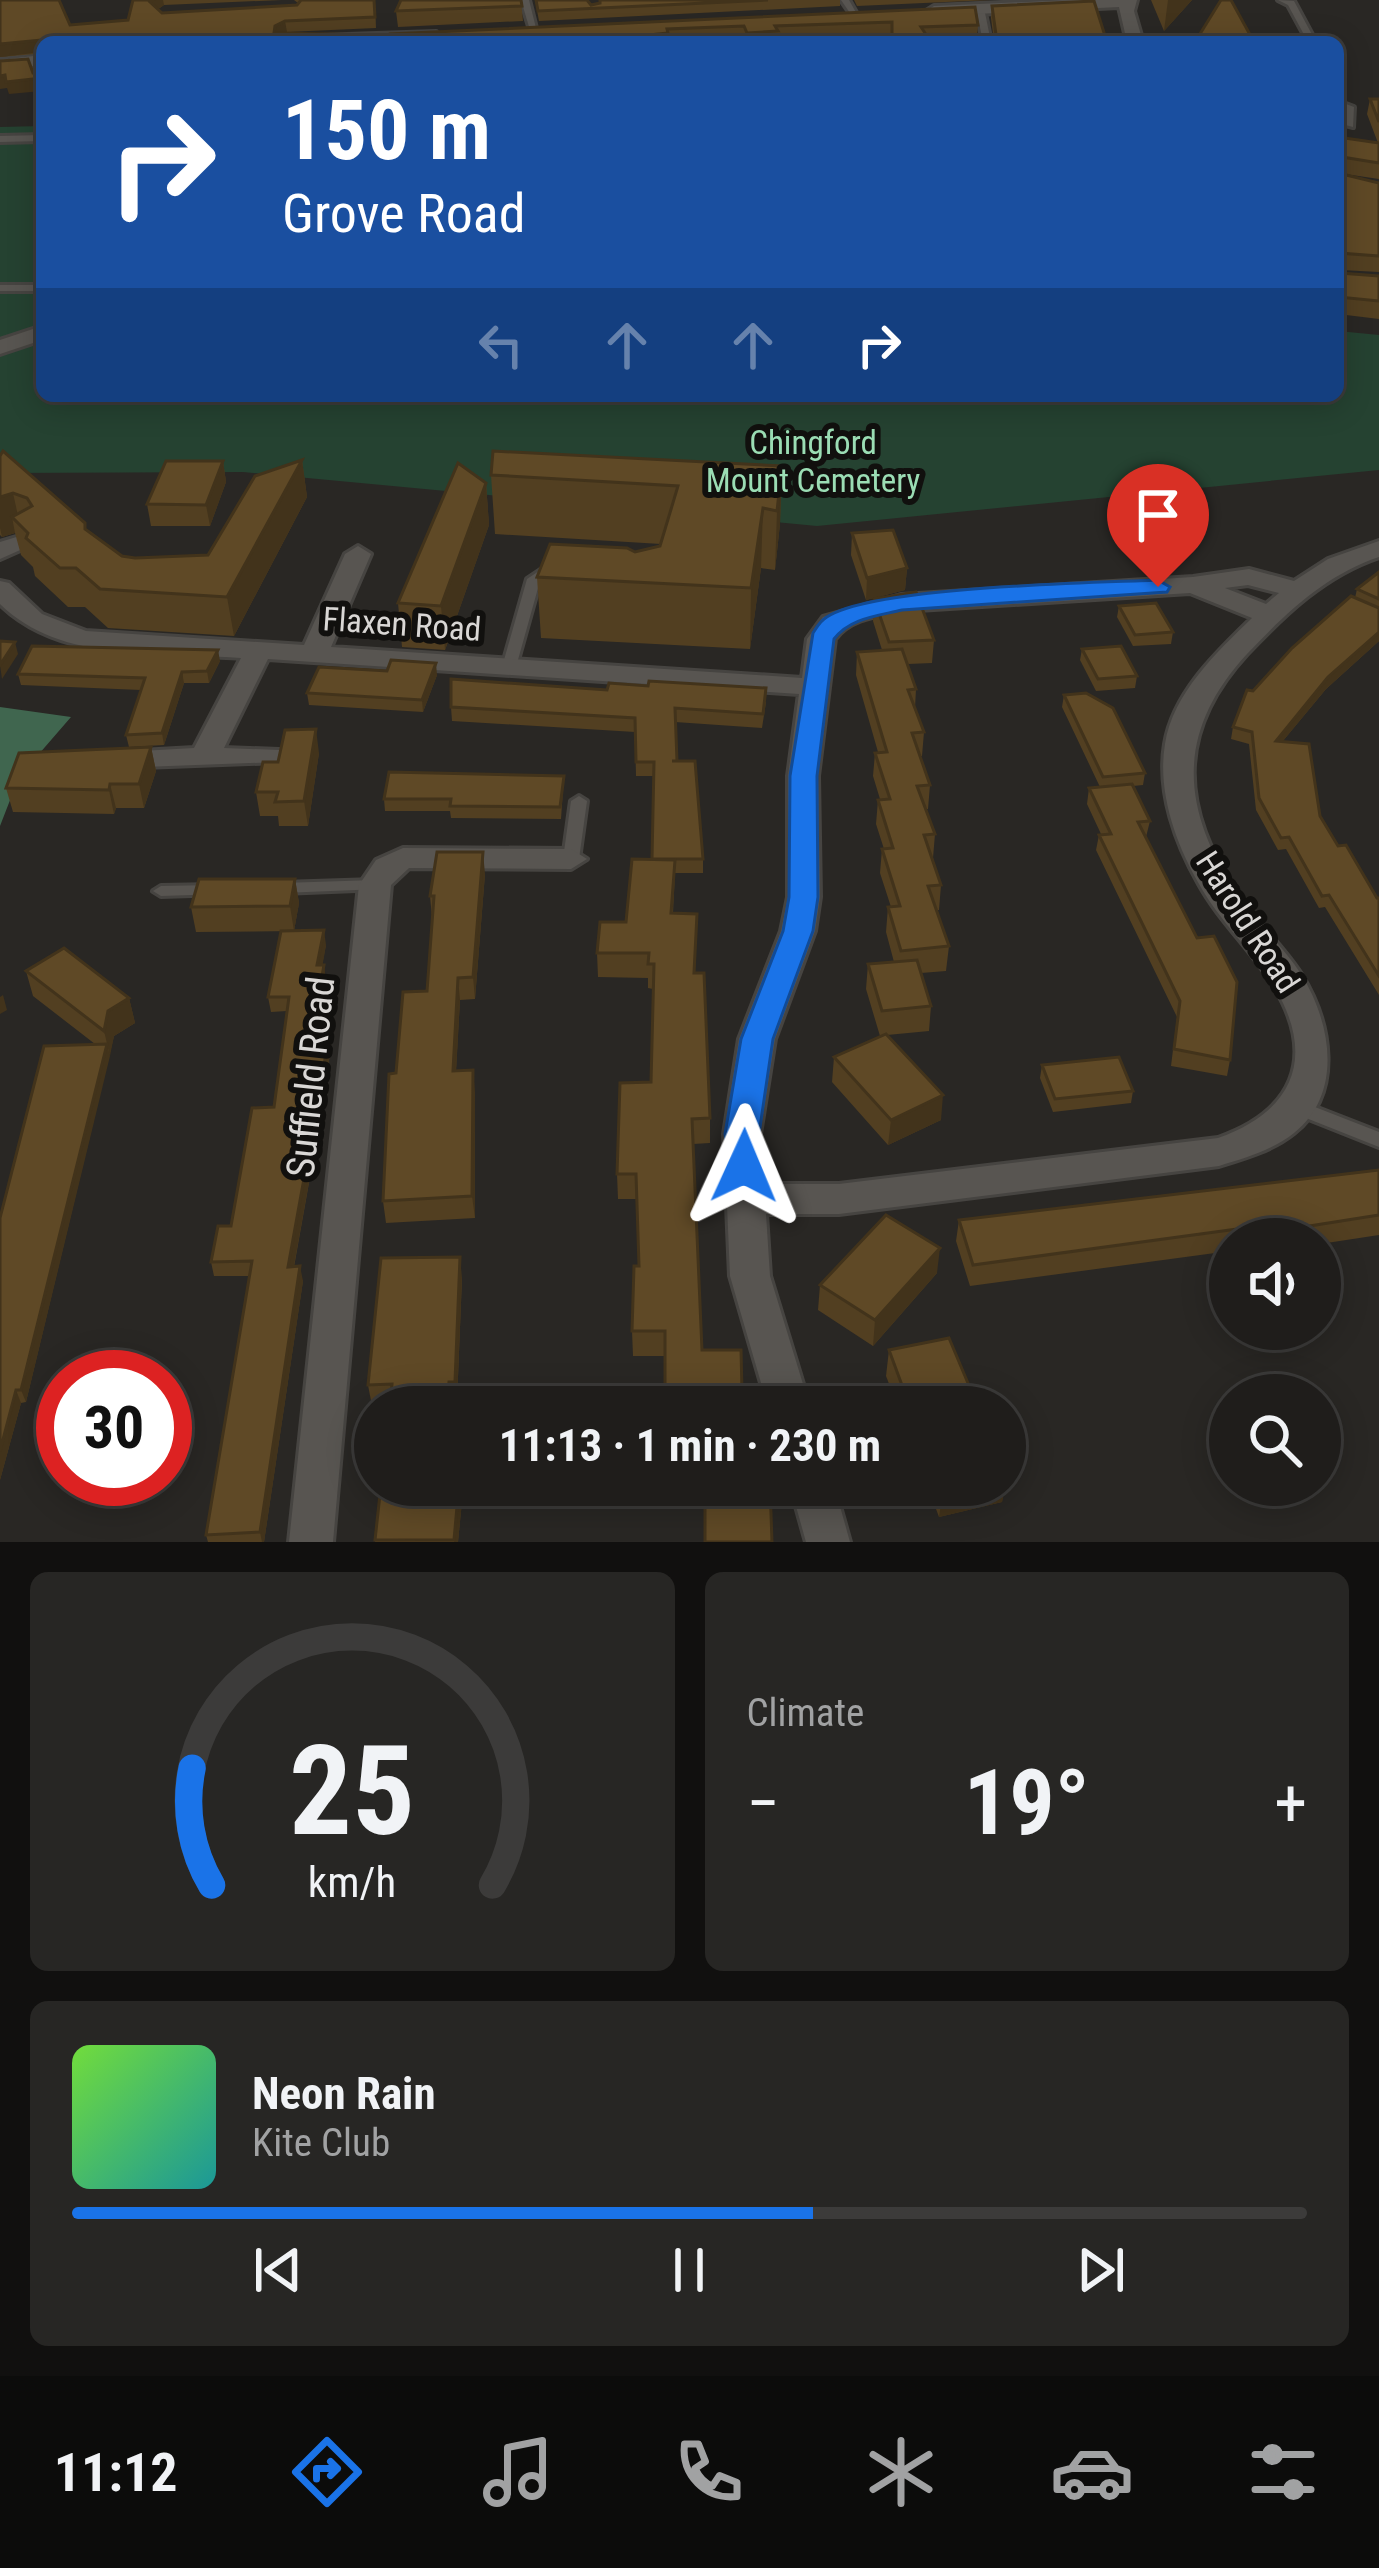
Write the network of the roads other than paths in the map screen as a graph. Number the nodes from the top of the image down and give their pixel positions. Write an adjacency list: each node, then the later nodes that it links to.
1 (525, 0): 11 (lane)
2 (1282, 0): 17 (lane)
3 (1128, 1): 4 (street); 16 (street)
4 (1040, 3): 6 (street)
5 (850, 7): 8 (street); 9 (street)
6 (980, 8): 7 (street); 15 (lane)
7 (918, 11)
8 (876, 14)
9 (832, 16)
10 (556, 29): 11 (street)
11 (534, 30): 12 (street)
12 (511, 31)
13 (441, 34): 14 (street)
14 (410, 36)
15 (986, 36)
16 (1133, 36)
17 (1309, 36)
18 (36, 60): 19 (street)
19 (0, 65)
20 (36, 138): 21 (lane)
21 (0, 139)
22 (0, 288): 23 (lane)
23 (36, 288)
24 (36, 335): 25 (street)
25 (0, 347)
26 (1379, 549): 31 (street, Harold Road)
27 (358, 554): 34 (street)
28 (568, 560): 35 (lane)
29 (1193, 585): 31 (street); 32 (street); 36 (street)
30 (0, 589): 33 (street, Flaxen Road)
31 (1296, 590): 32 (street, Harold Road)
32 (1269, 616): 46 (street, Harold Road)
33 (258, 651): 34 (street, Flaxen Road); 37 (street)
34 (314, 654): 35 (street, Flaxen Road)
35 (509, 667): 36 (street, Flaxen Road)
36 (815, 687): 48 (street)
37 (205, 756): 38 (street); 39 (street)
38 (268, 756)
39 (104, 759)
40 (579, 801): 41 (lane)
41 (571, 859): 42 (street)
42 (375, 885): 44 (lane); 51 (street, Suffield Road)
43 (245, 889): 45 (lane)
44 (266, 889)
45 (161, 891)
46 (1298, 1107): 47 (lane); 48 (street)
47 (1379, 1140)
48 (746, 1198): 49 (street)
49 (783, 1386)
50 (818, 1506): 52 (street)
51 (310, 1542)
52 (827, 1542)

